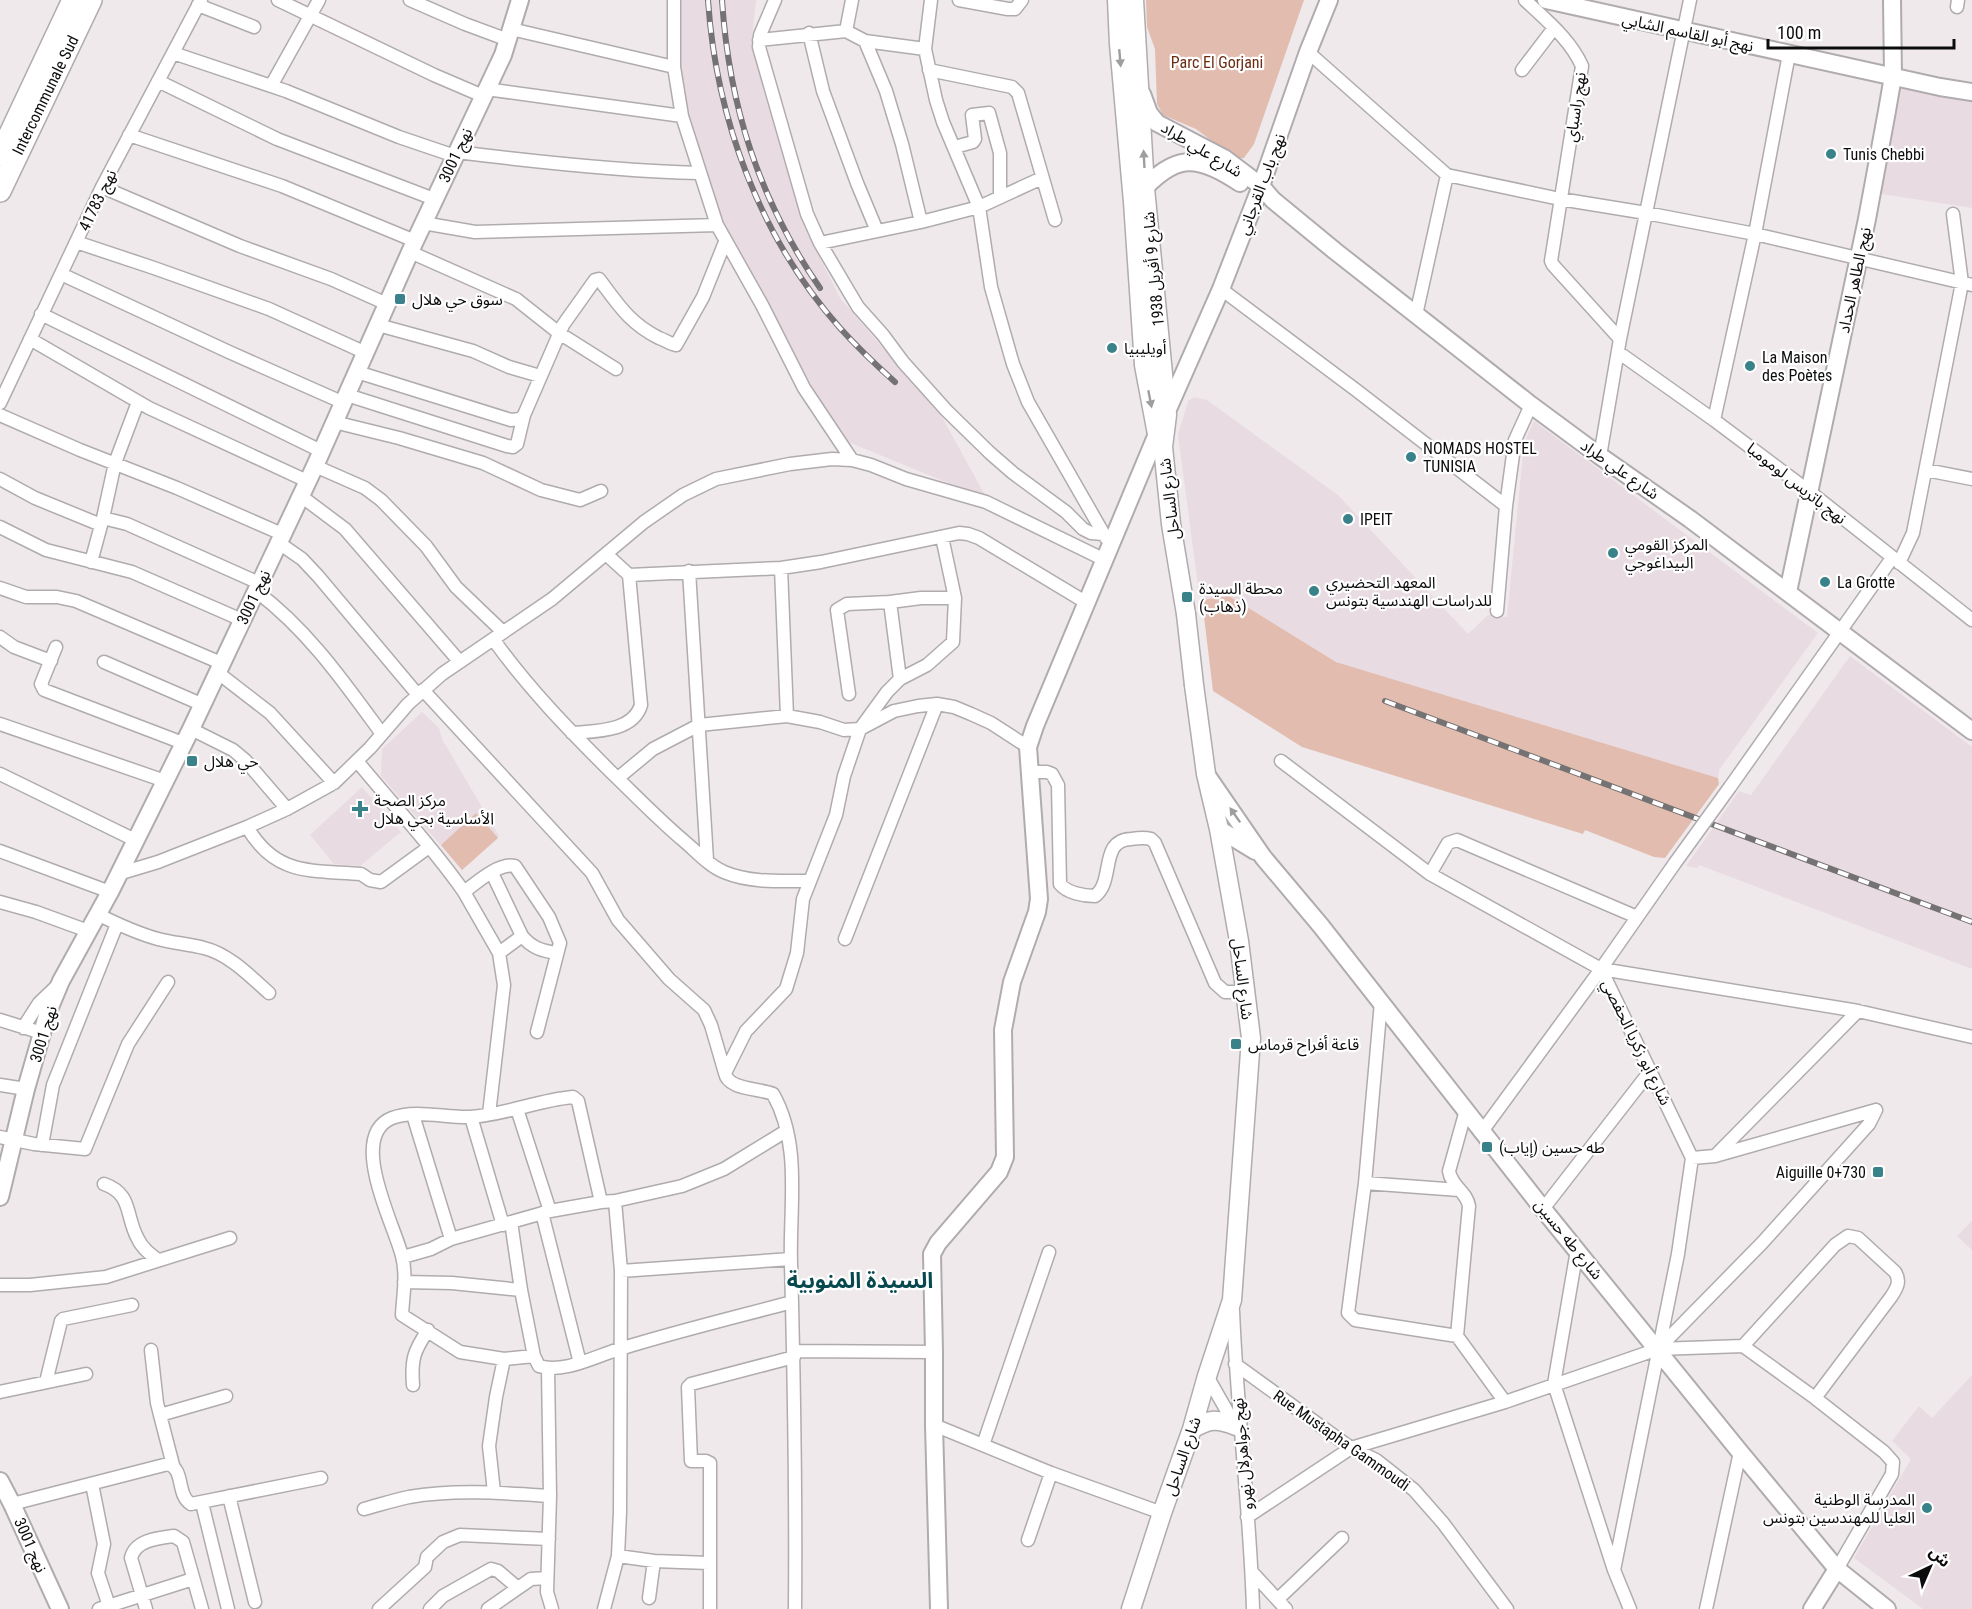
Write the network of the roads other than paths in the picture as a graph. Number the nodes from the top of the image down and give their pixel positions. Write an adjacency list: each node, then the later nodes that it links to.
1 (73, 0): 47 (highway, Intercommunale Sud)
2 (91, 0): 53 (highway, Intercommunale Sud)
3 (278, 0): 21 (street)
4 (319, 0): 21 (street)
5 (410, 0): 27 (street)
6 (520, 0): 27 (street, نهج 3001)
7 (674, 0): 34 (street)
8 (775, 0): 28 (street)
9 (852, 0): 24 (street)
10 (931, 0): 30 (street)
11 (959, 0): 12 (street)
12 (1022, 0)
13 (1117, 0): 58 (main road, شارع 9 أفريل 1938, one-way to 58)
14 (1134, 0): 40 (main road, شارع 9 أفريل 1938)
15 (1329, 0): 31 (street, نهج باب القرجاني)
16 (1525, 0): 23 (street, نهج راسباي)
17 (1546, 0): 25 (street, نهج أبو القاسم الشابي)
18 (1690, 0): 25 (street)
19 (1892, 0): 37 (street, نهج الطاهر الحداد)
20 (200, 2): 22 (street); 32 (street, نهج 41783)
21 (309, 15): 39 (street); 42 (street)
22 (254, 27)
23 (1554, 28): 36 (street); 57 (street, نهج راسباي)
24 (846, 32): 26 (street); 29 (street)
25 (1684, 32): 33 (street, نهج أبو القاسم الشابي); 60 (street)
26 (809, 33): 28 (street); 66 (street)
27 (510, 35): 34 (street); 42 (street, نهج 3001)
28 (759, 40): 70 (street)
29 (865, 41): 30 (street); 63 (street)
30 (925, 49): 35 (street)
31 (1308, 52): 49 (street); 54 (street, نهج باب القرجاني)
32 (173, 53): 38 (street, نهج 41783); 39 (street)
33 (1789, 54): 37 (street, نهج أبو القاسم الشابي); 67 (street)
34 (675, 67): 43 (street)
35 (929, 70): 45 (street); 50 (street)
36 (1522, 70)
37 (1893, 76): 41 (street, نهج أبو القاسم الشابي); 72 (street, نهج الطاهر الحداد)
38 (158, 81): 44 (street, نهج 41783); 56 (street)
39 (271, 86): 46 (street)
40 (1141, 91): 52 (main road, شارع 9 أفريل 1938, one-way to 40); 54 (street, شارع علي طراد)
41 (1972, 92)
42 (484, 93): 43 (street); 46 (street, نهج 3001)
43 (682, 116): 48 (street)
44 (129, 135): 51 (street, نهج 41783); 71 (street)
45 (955, 147): 55 (street); 59 (street)
46 (456, 154): 48 (street); 56 (street, نهج 3001)
47 (0, 155)
48 (699, 173): 65 (street)
49 (1447, 175): 57 (street); 78 (street)
50 (1042, 178): 55 (street); 62 (street)
51 (102, 187): 68 (street, نهج 41783); 76 (street)
52 (1145, 188): 54 (street, شارع علي طراد); 58 (street, شارع علي طراد); 85 (main road, شارع 9 أفريل 1938)
53 (0, 191)
54 (1264, 193): 75 (street, نهج باب القرجاني); 78 (street, شارع علي طراد)
55 (1000, 197): 59 (street)
56 (434, 199): 64 (street, نهج 3001)
57 (1560, 199): 60 (street); 82 (street)
58 (1133, 202): 85 (main road, شارع 9 أفريل 1938)
59 (979, 207): 63 (street); 114 (street)
60 (1646, 213): 67 (street); 82 (street)
61 (1953, 214): 74 (street, شارع أبو زكريا الحفصي)
62 (1055, 220)
63 (921, 222): 66 (street)
64 (423, 223): 65 (street); 71 (street, نهج 3001)
65 (717, 225): 69 (street)
66 (877, 231): 70 (street)
67 (1755, 234): 72 (street); 97 (street)
68 (76, 242): 73 (street, نهج 41783); 84 (street)
69 (725, 242): 80 (street); 101 (street)
70 (820, 243): 114 (street)
71 (412, 246): 76 (street, نهج 3001); 80 (street)
72 (1858, 259): 74 (street); 108 (street, نهج الطاهر الحداد)
73 (61, 274): 77 (street, نهج 41783); 90 (street)
74 (1967, 284): 103 (street, شارع أبو زكريا الحفصي)
75 (1221, 289): 86 (street, نهج باب القرجاني); 109 (street)
76 (387, 304): 79 (street, نهج 3001)
77 (41, 314): 81 (street, نهج 41783); 104 (street)
78 (1416, 315): 93 (street, شارع علي طراد)
79 (378, 325): 84 (street, نهج 3001); 89 (street)
80 (560, 333): 87 (street); 89 (street)
81 (30, 339): 91 (street); 92 (street, نهج 41783)
82 (1620, 339): 83 (street)
83 (1618, 352): 97 (street, نهج باتريس لومومبا); 100 (street)
84 (366, 353): 88 (street, نهج 3001)
85 (1153, 364): 86 (street); 96 (main road, شارع 9 أفريل 1938); 99 (main road, شارع 9 أفريل 1938, one-way to 99)
86 (1186, 366): 96 (street, نهج باب القرجاني)
87 (616, 369)
88 (357, 372): 90 (street, نهج 3001); 95 (street)
89 (540, 376): 95 (street)
90 (345, 399): 95 (street); 98 (street, نهج 3001)
91 (138, 402): 102 (street); 104 (street)
92 (0, 403)
93 (1531, 405): 100 (street, شارع علي طراد); 109 (street)
94 (0, 415): 102 (street)
95 (524, 415)
96 (1167, 415): 99 (main road, شارع 9 أفريل 1938)
97 (1714, 420): 108 (street, نهج باتريس لومومبا)
98 (334, 422): 104 (street, نهج 3001); 107 (street)
99 (1160, 440): 114 (street); 156 (main road, شارع الساحل, bridge)
100 (1600, 456): 123 (street, شارع علي طراد)
101 (852, 460): 114 (street); 115 (street)
102 (115, 463): 110 (street); 113 (street)
103 (1926, 470): 106 (street); 116 (street, شارع أبو زكريا الحفصي)
104 (311, 473): 113 (street, نهج 3001); 131 (street); 136 (street)
105 (0, 479): 110 (street)
106 (1972, 479)
107 (601, 491)
108 (1810, 492): 116 (street, نهج باتريس لومومبا); 123 (street, نهج الطاهر الحداد)
109 (1506, 506): 127 (street)
110 (102, 521): 117 (street); 121 (street)
111 (0, 527): 117 (street)
112 (942, 537): 118 (street); 124 (street); 126 (street)
113 (280, 538): 121 (street, نهج 3001); 139 (street)
114 (1106, 547): 126 (street)
115 (606, 554): 120 (street); 131 (street)
116 (1895, 561): 129 (street, نهج باتريس لومومبا); 130 (street, شارع أبو زكريا الحفصي)
117 (91, 562): 128 (street)
118 (781, 568): 119 (street); 143 (street)
119 (689, 571): 120 (street); 145 (street)
120 (629, 575): 148 (street)
121 (257, 587): 128 (street, نهج 3001); 149 (street)
122 (0, 588): 137 (street)
123 (1788, 592): 130 (street, شارع علي طراد)
124 (955, 598): 125 (street); 138 (street)
125 (890, 602): 138 (street); 140 (street)
126 (1087, 603): 151 (street)
127 (1497, 611)
128 (242, 620): 137 (street, نهج 3001)
129 (1972, 620)
130 (1839, 632): 147 (street, شارع علي طراد); 176 (street, شارع أبو زكريا الحفصي, bridge)
131 (498, 636): 136 (street); 148 (street)
132 (0, 637): 134 (street)
133 (56, 646): 134 (street)
134 (51, 661): 150 (street)
135 (104, 662): 141 (street)
136 (459, 662): 139 (street)
137 (219, 668): 141 (street, نهج 3001); 159 (street)
138 (900, 679): 146 (street)
139 (420, 692): 149 (street); 196 (street)
140 (849, 694)
141 (201, 704): 150 (street, نهج 3001)
142 (937, 704): 146 (street); 151 (street); 180 (street)
143 (787, 716): 145 (street); 146 (street)
144 (0, 724): 158 (street)
145 (699, 724): 157 (street); 167 (street)
146 (860, 729): 171 (street)
147 (1972, 731)
148 (572, 732): 157 (street)
149 (382, 734): 152 (street)
150 (187, 736): 158 (street, نهج 3001); 160 (street)
151 (1028, 747): 154 (street)
152 (357, 761): 159 (street); 164 (street)
153 (1281, 761): 170 (street)
154 (1031, 772): 186 (street); 239 (street)
155 (0, 774): 163 (street)
156 (1206, 774): 162 (main road, شارع الساحل); 166 (street, one-way to 156)
157 (618, 778): 167 (street)
158 (165, 781): 163 (street, نهج 3001)
159 (334, 783): 160 (street)
160 (287, 809): 161 (street)
161 (247, 827): 164 (street); 169 (street)
162 (1219, 829): 166 (street); 186 (main road, شارع الساحل)
163 (135, 840): 169 (street, نهج 3001)
164 (429, 847): 173 (street)
165 (0, 851): 172 (street)
166 (1263, 857): 188 (street, شارع طه حسين)
167 (707, 860): 171 (street)
168 (492, 873): 173 (street); 179 (street); 182 (street)
169 (118, 874): 172 (street, نهج 3001)
170 (1430, 874): 176 (street); 183 (street)
171 (809, 881): 196 (street)
172 (110, 892): 175 (street, نهج 3001)
173 (464, 892): 181 (street)
174 (0, 902): 178 (street)
175 (97, 914): 177 (street); 178 (street, نهج 3001)
176 (1637, 917): 183 (street, شارع أبو زكريا الحفصي)
177 (117, 924): 187 (street); 207 (street)
178 (88, 931): 184 (street, نهج 3001)
179 (522, 936): 181 (street); 182 (street)
180 (844, 939)
181 (499, 953): 201 (street)
182 (557, 953): 192 (street)
183 (1601, 969): 189 (street); 195 (street, شارع أبو زكريا الحفصي); 204 (street)
184 (62, 981): 191 (street); 193 (street, نهج 3001)
185 (168, 982): 207 (street)
186 (1246, 992): 230 (main road, شارع الساحل)
187 (269, 993)
188 (1381, 1002): 200 (street, شارع طه حسين); 210 (street)
189 (1858, 1011): 194 (street); 208 (street)
190 (0, 1020): 191 (street)
191 (23, 1028): 193 (street)
192 (537, 1032)
193 (42, 1033): 198 (street, نهج 3001)
194 (1972, 1037)
195 (1651, 1070): 209 (street, شارع أبو زكريا الحفصي); 216 (street)
196 (725, 1073): 205 (street)
197 (0, 1085): 198 (street)
198 (26, 1089): 206 (street, نهج 3001)
199 (517, 1109): 201 (street); 215 (street); 217 (street)
200 (1466, 1110): 204 (street, شارع طه حسين); 212 (street)
201 (489, 1114): 203 (street)
202 (413, 1115): 203 (street); 220 (street); 223 (street)
203 (471, 1117): 218 (street)
204 (1483, 1130): 216 (street, شارع طه حسين)
205 (786, 1131): 214 (street); 224 (street)
206 (7, 1138): 207 (street); 213 (street, نهج 3001)
207 (42, 1144)
208 (1715, 1156): 209 (street); 237 (street)
209 (1692, 1158): 237 (street)
210 (1365, 1183): 212 (street); 234 (street)
211 (104, 1184): 225 (street)
212 (1459, 1190): 234 (street)
213 (0, 1197)
214 (615, 1201): 215 (street); 226 (street)
215 (601, 1202): 217 (street)
216 (1544, 1209): 221 (street, شارع طه حسين)
217 (546, 1212): 218 (street); 243 (street)
218 (507, 1224): 220 (street); 229 (street)
219 (230, 1238): 225 (street)
220 (451, 1239): 223 (street)
221 (1577, 1250): 237 (street, شارع طه حسين); 250 (street)
222 (1049, 1252): 259 (street)
223 (403, 1257): 227 (street)
224 (791, 1259): 226 (street); 231 (street)
225 (158, 1260): 228 (street)
226 (621, 1271): 236 (street)
227 (404, 1282): 229 (street); 233 (street)
228 (0, 1285)
229 (521, 1290): 241 (street)
230 (1232, 1300): 244 (street, نهج جواهرلال نهرو); 247 (main road, شارع الساحل)
231 (792, 1302): 236 (street); 240 (street)
232 (132, 1305): 248 (street)
233 (428, 1330): 242 (street); 249 (street)
234 (1457, 1336): 254 (street)
235 (1743, 1346): 237 (street); 253 (street); 253 (street)
236 (621, 1348): 243 (street); 278 (street)
237 (1658, 1349): 250 (street); 261 (street, شارع طه حسين); 282 (street)
238 (151, 1350): 255 (street)
239 (934, 1352): 240 (street); 256 (street)
240 (795, 1354): 280 (street); 302 (street)
241 (534, 1356): 242 (street); 245 (street)
242 (504, 1359): 267 (street)
243 (580, 1363): 245 (street)
244 (1235, 1364): 258 (street, نهج جواهرلال نهرو); 260 (street, Rue Mustapha Gammoudi)
245 (548, 1369): 269 (street)
246 (86, 1374): 248 (street)
247 (1207, 1376): 257 (main road, شارع الساحل); 258 (street)
248 (46, 1382): 251 (street)
249 (413, 1384)
250 (1554, 1384): 254 (street); 282 (street)
251 (0, 1392)
252 (226, 1396): 255 (street)
253 (1815, 1398): 281 (street)
254 (1505, 1402): 260 (street)
255 (160, 1415): 262 (street)
256 (934, 1425): 259 (street); 303 (street)
257 (1192, 1429): 258 (main road); 273 (main road, شارع الساحل)
258 (1239, 1431): 274 (street, نهج جواهرلال نهرو)
259 (983, 1445): 263 (street)
260 (1351, 1448): 274 (street); 306 (street, Rue Mustapha Gammoudi)
261 (1740, 1452): 281 (street, شارع طه حسين); 308 (street)
262 (173, 1465): 266 (street); 270 (street)
263 (1052, 1473): 273 (street); 277 (street)
264 (321, 1478): 268 (street)
265 (0, 1481): 271 (street, نهج 3001)
266 (92, 1484): 271 (street); 291 (street)
267 (494, 1492): 269 (street); 272 (street)
268 (230, 1496): 270 (street); 289 (street)
269 (550, 1496): 276 (street)
270 (202, 1503): 295 (street)
271 (12, 1504): 292 (street, نهج 3001)
272 (364, 1509)
273 (1162, 1513): 304 (main road, شارع الساحل)
274 (1247, 1516): 283 (street, نهج جواهرلال نهرو)
275 (1342, 1538): 290 (street)
276 (549, 1539): 284 (street); 296 (street)
277 (1028, 1540)
278 (618, 1556): 279 (street); 300 (street)
279 (654, 1561): 280 (street); 288 (street)
280 (709, 1563): 301 (street)
281 (1837, 1569): 309 (street); 310 (street, شارع طه حسين)
282 (1614, 1570): 307 (street)
283 (1252, 1572): 290 (street); 305 (street, نهج جواهرلال نهرو)
284 (547, 1578): 286 (street); 299 (street)
285 (193, 1579): 287 (street); 287 (street); 294 (street)
286 (518, 1588): 297 (street); 298 (street)
287 (142, 1595): 291 (street); 293 (street)
288 (649, 1598)
289 (255, 1602)
290 (1282, 1604)
291 (106, 1608)
292 (60, 1609)
293 (146, 1609)
294 (202, 1609)
295 (228, 1609)
296 (379, 1609)
297 (430, 1609)
298 (488, 1609)
299 (552, 1609)
300 (604, 1609)
301 (710, 1609)
302 (795, 1609)
303 (939, 1609)
304 (1131, 1609)
305 (1253, 1609)
306 (1507, 1609)
307 (1630, 1609)
308 (1706, 1609)
309 (1812, 1609)
310 (1887, 1609)

